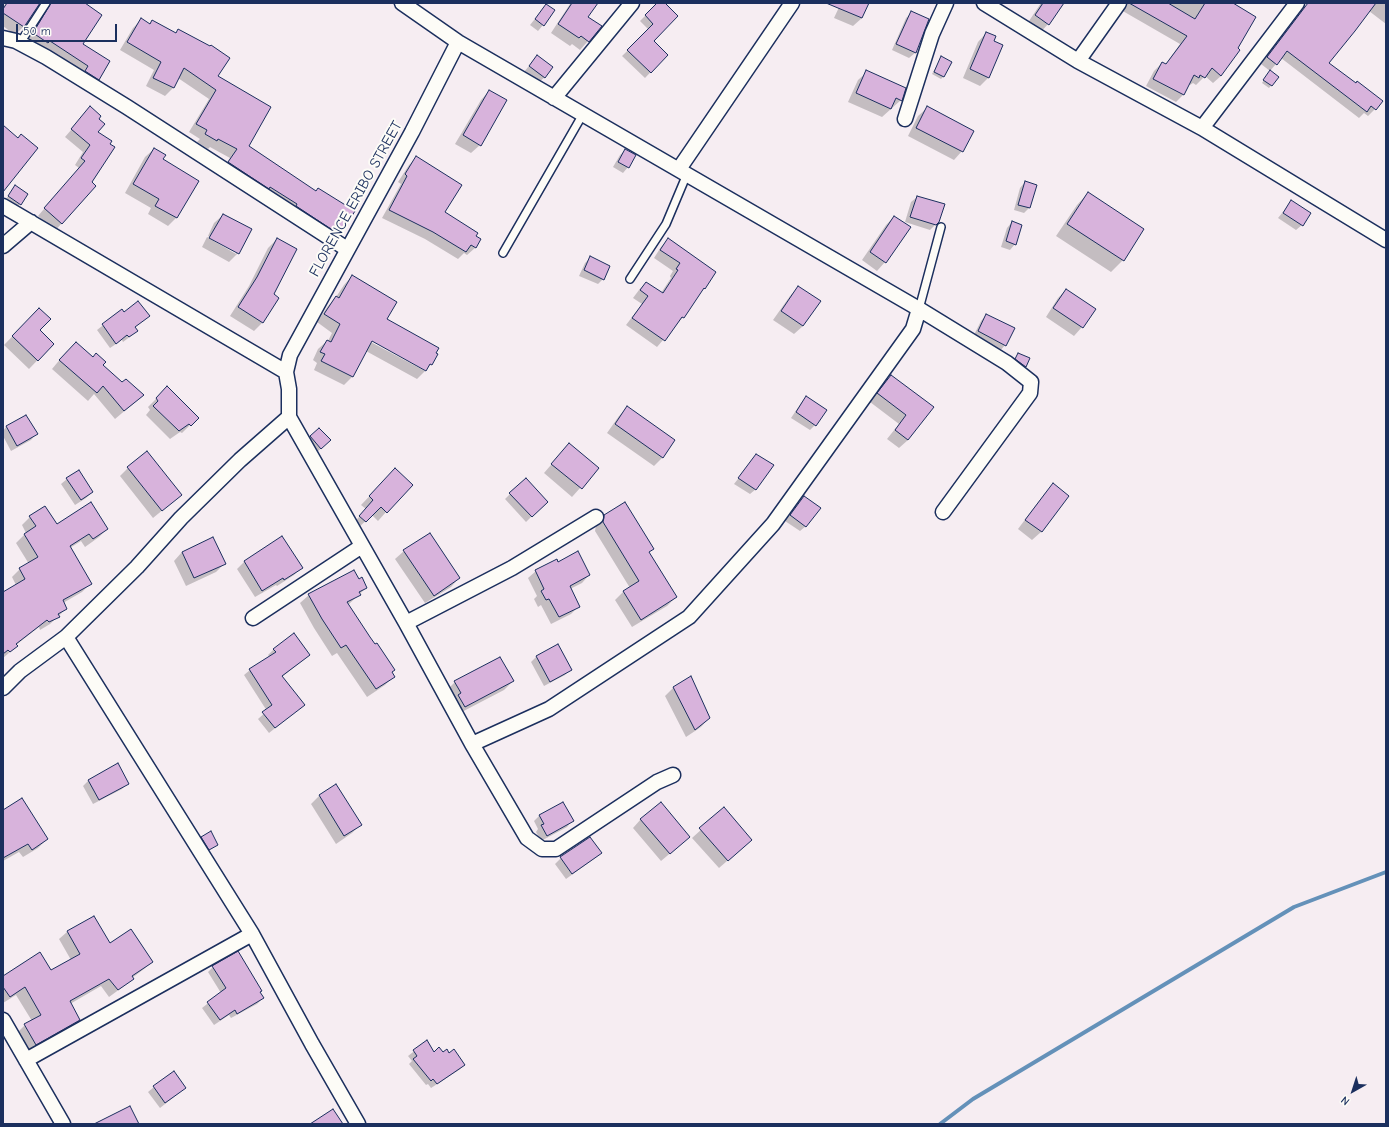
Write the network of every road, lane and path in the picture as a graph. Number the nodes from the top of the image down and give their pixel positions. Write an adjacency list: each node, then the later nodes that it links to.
1 (46, 3): 11 (lane)
2 (402, 3): 10 (street)
3 (632, 3): 13 (street)
4 (792, 3): 17 (street)
5 (946, 3): 15 (street)
6 (984, 3): 12 (street)
7 (1119, 3): 12 (street)
8 (1297, 3): 16 (street)
9 (3, 38): 11 (street)
10 (458, 42): 13 (street); 23 (street, FLORENCE ERIBO STREET)
11 (20, 43): 23 (street)
12 (1078, 61): 16 (street)
13 (554, 98): 14 (street)
14 (583, 114): 17 (street); 24 (lane)
15 (905, 119)
16 (1202, 128): 21 (street)
17 (683, 172): 25 (lane); 26 (street)
18 (3, 206): 19 (street)
19 (31, 222): 22 (street); 27 (street)
20 (941, 227): 26 (lane)
21 (1386, 240)
22 (3, 246)
23 (347, 249): 27 (street, FLORENCE ERIBO STREET)
24 (503, 253)
25 (630, 279)
26 (919, 309): 29 (street); 36 (street)
27 (286, 372): 28 (street)
28 (289, 417): 31 (street); 34 (street)
29 (943, 512)
30 (596, 517): 33 (street)
31 (362, 546): 32 (street); 33 (street)
32 (253, 618)
33 (406, 623): 36 (street)
34 (66, 637): 35 (street); 38 (street)
35 (3, 688)
36 (472, 744): 37 (street)
37 (673, 775)
38 (252, 934): 40 (street); 42 (street)
39 (3, 1020): 40 (street)
40 (26, 1060): 41 (street)
41 (63, 1124)
42 (358, 1124)

